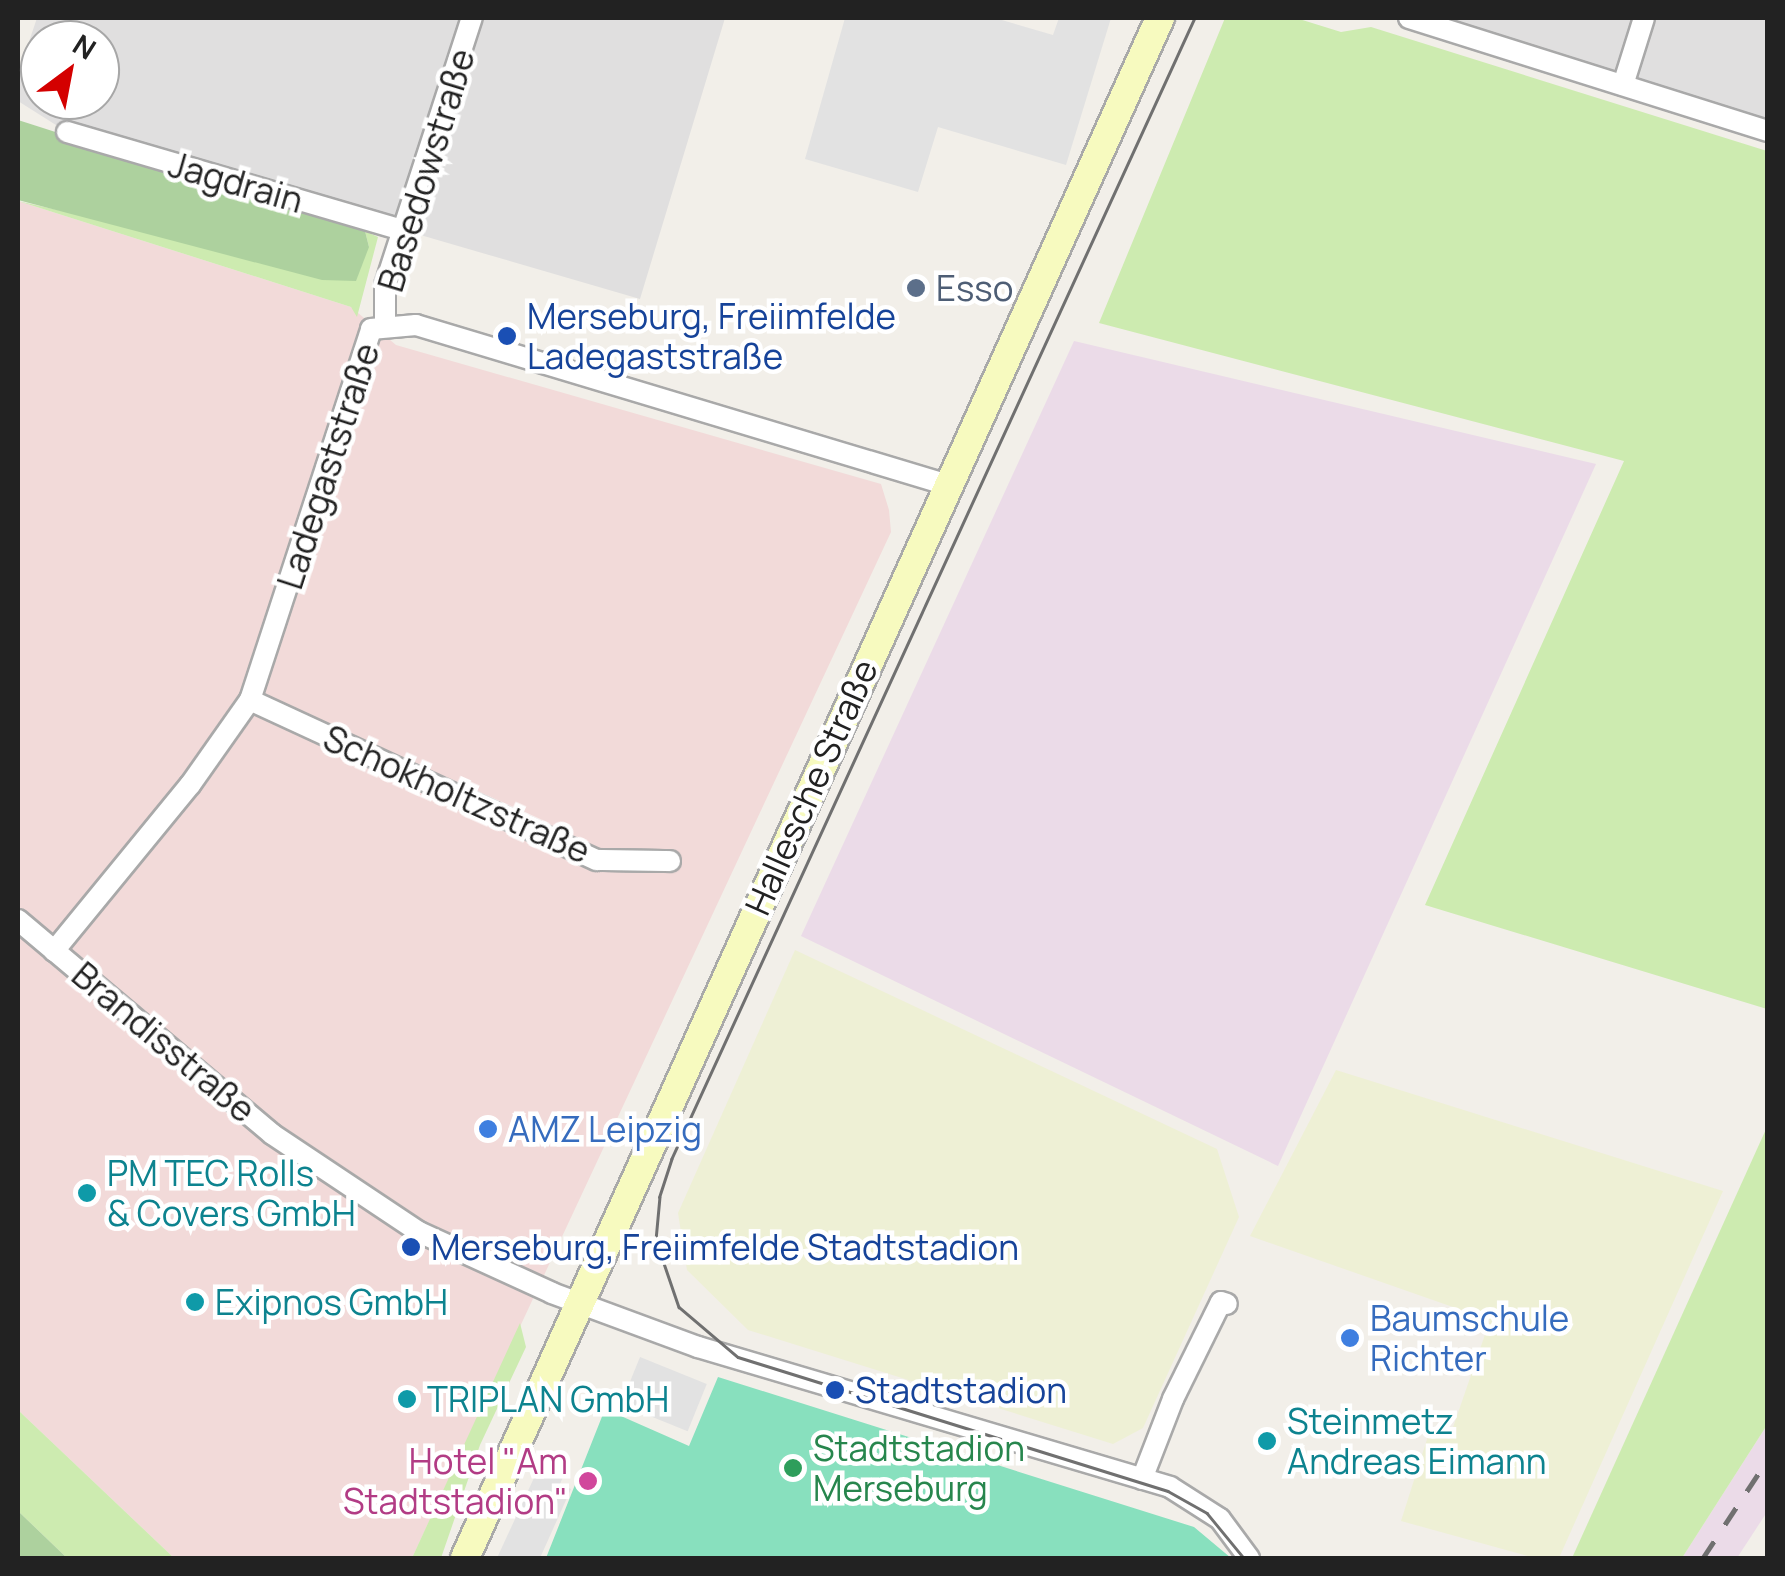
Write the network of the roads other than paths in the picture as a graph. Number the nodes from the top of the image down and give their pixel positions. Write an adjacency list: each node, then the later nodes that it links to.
1 (1160, 18): 11 (street, Hallesche Straße)
2 (1409, 18): 5 (street)
3 (1644, 18): 6 (street)
4 (468, 19): 9 (street, Basedowstraße)
5 (1459, 25): 6 (street)
6 (1623, 85): 7 (street)
7 (1768, 131)
8 (67, 132): 9 (street, Jagdrain)
9 (404, 231): 10 (street, Basedowstraße)
10 (385, 324): 11 (street, Ladegaststraße); 12 (street, Ladegaststraße)
11 (948, 485): 16 (street, Hallesche Straße)
12 (250, 700): 13 (street, Schokholtzstraße); 15 (street, Ladegaststraße)
13 (670, 861)
14 (18, 920): 15 (street, Brandisstraße)
15 (54, 951): 16 (street, Brandisstraße)
16 (577, 1301): 18 (street, Brandisstraße); 19 (street, Hallesche Straße)
17 (1224, 1303): 18 (street)
18 (1142, 1479): 20 (street, Brandisstraße)
19 (465, 1558)
20 (1249, 1558)

